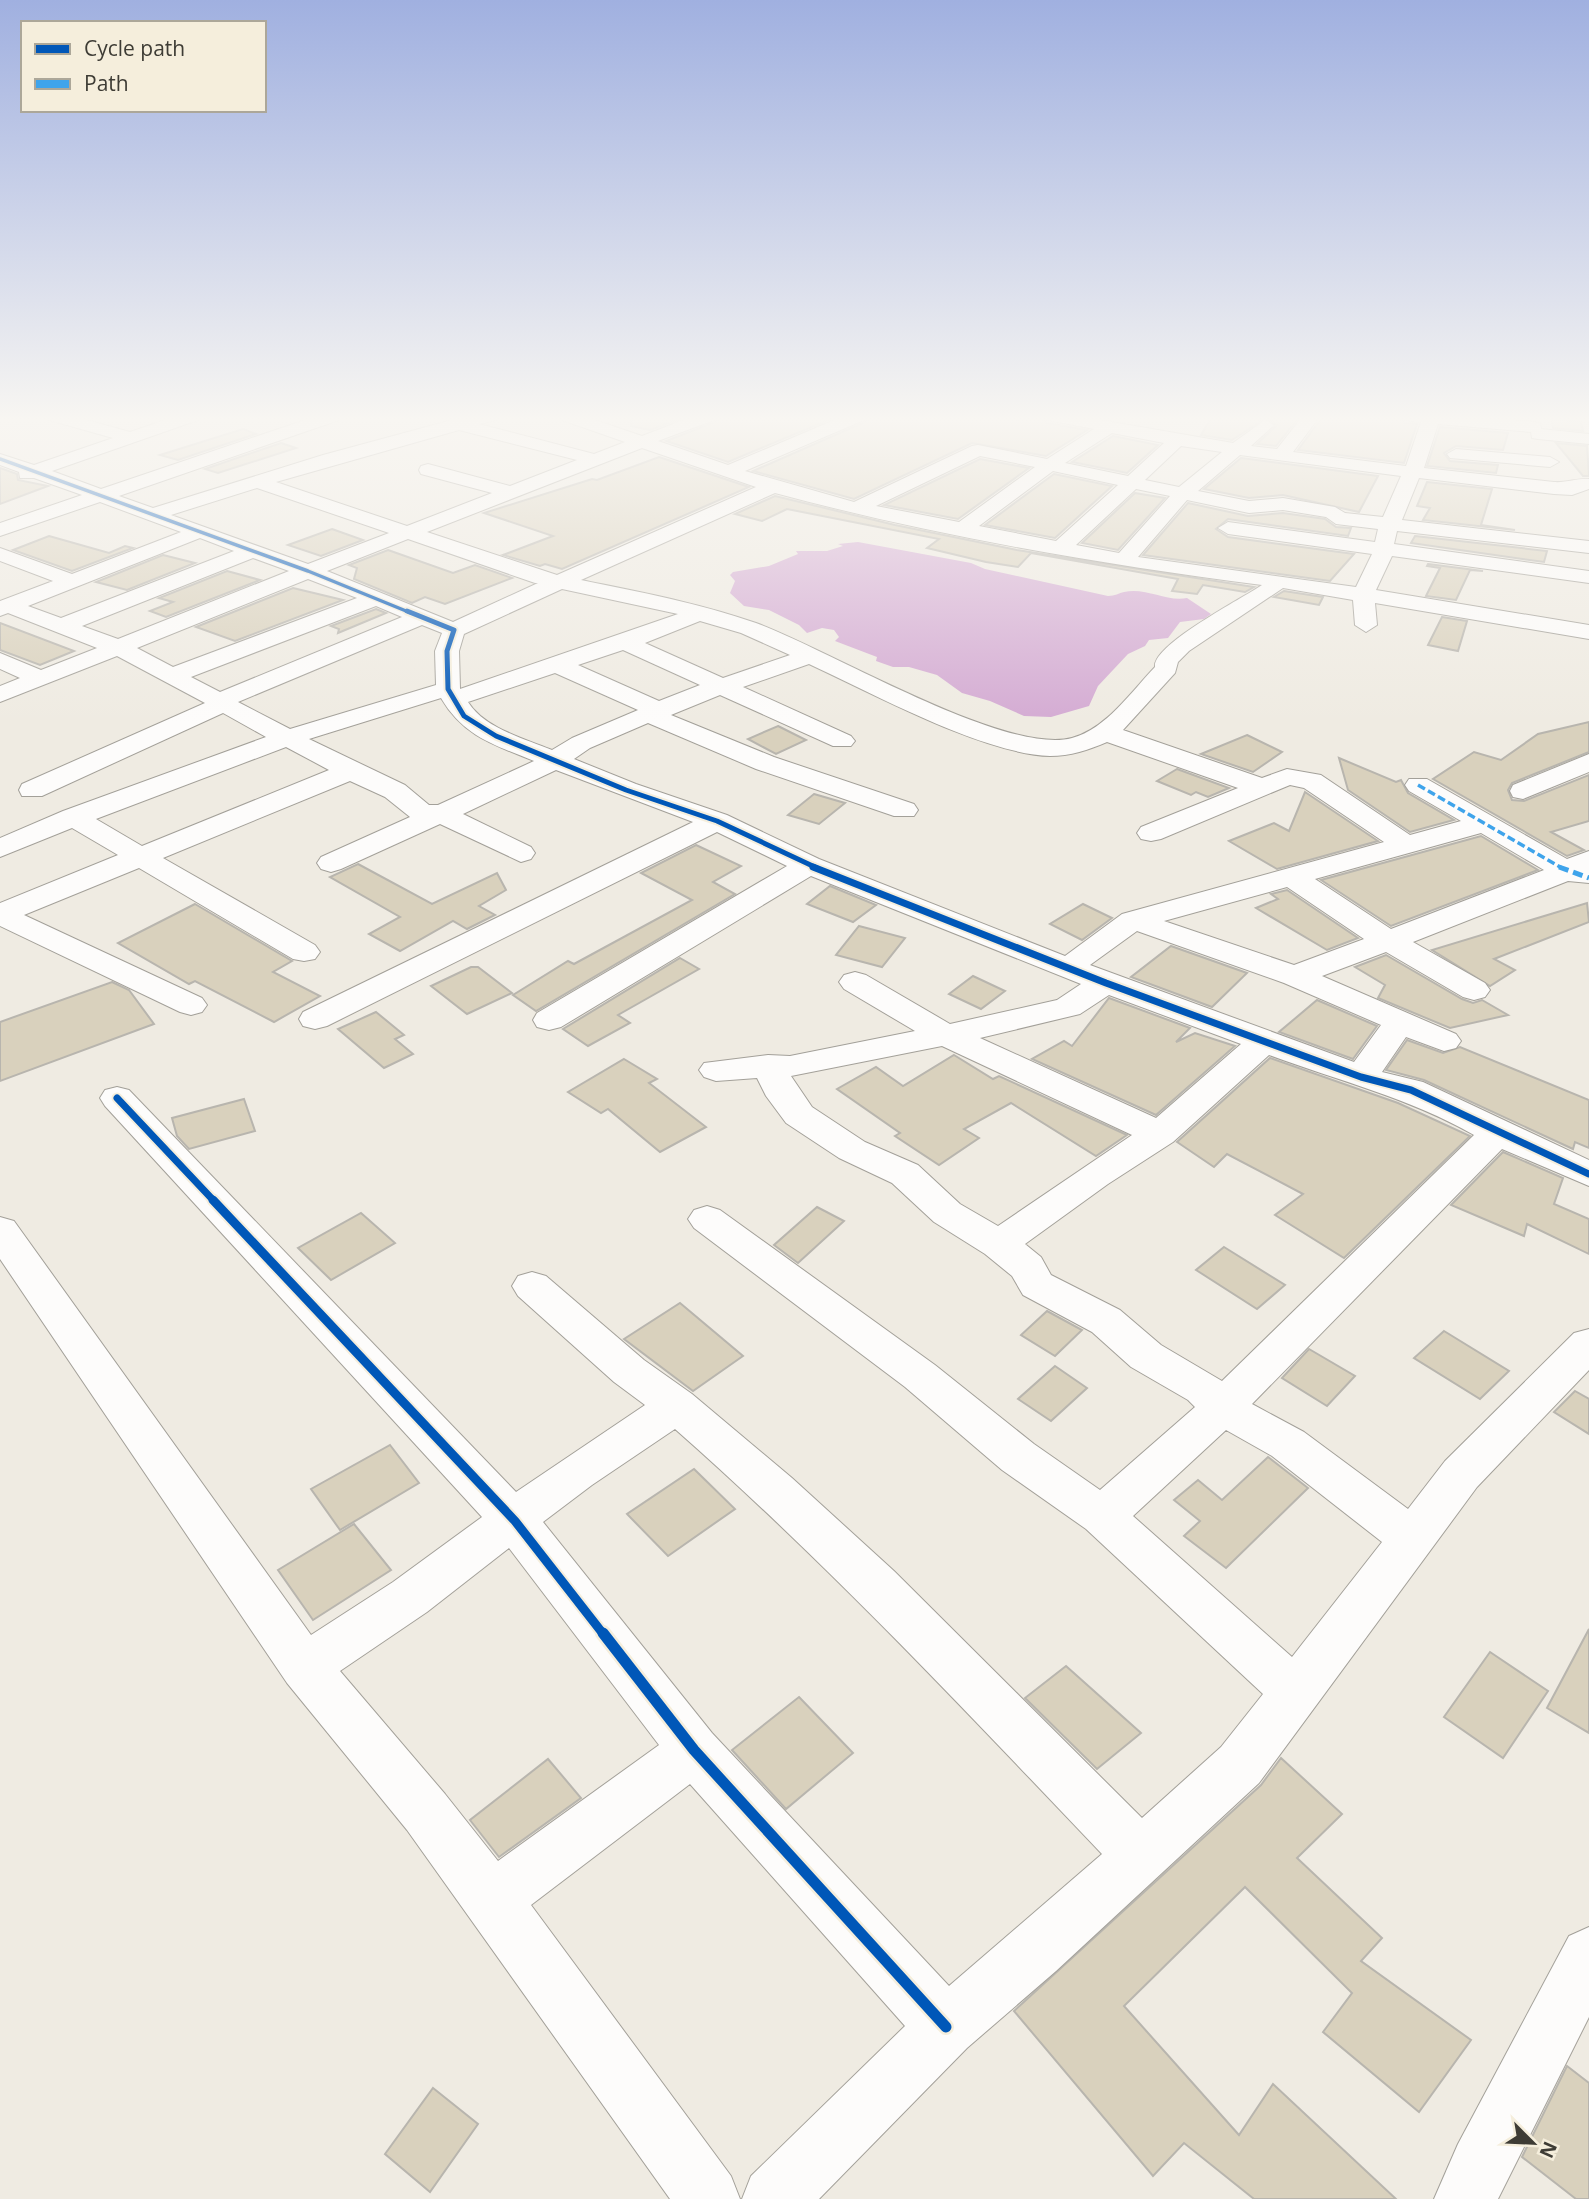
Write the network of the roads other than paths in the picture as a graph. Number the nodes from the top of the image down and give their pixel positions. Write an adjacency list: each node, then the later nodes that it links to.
1 (34, 519): 17 (street)
2 (165, 519): 18 (street)
3 (370, 519): 19 (street)
4 (446, 519): 19 (street)
5 (698, 519): 31 (street)
6 (910, 519): 16 (street)
7 (976, 519): 16 (street)
8 (1092, 519): 22 (street)
9 (1161, 519): 26 (street)
10 (1237, 519): 25 (street)
11 (1341, 519): 15 (street)
12 (1392, 519): 15 (street)
13 (1507, 519): 14 (street)
14 (1521, 521)
15 (1389, 524): 20 (street); 25 (street)
16 (962, 529): 22 (street)
17 (0, 530)
18 (198, 532): 23 (street); 30 (street)
19 (411, 532): 27 (street); 31 (street)
20 (1589, 547)
21 (1213, 549): 28 (street)
22 (1060, 550): 26 (street)
23 (253, 551): 27 (street); 39 (street)
24 (0, 554): 30 (street)
25 (1380, 555): 29 (street); 33 (street); 34 (street)
26 (1124, 561): 28 (street)
27 (308, 571): 35 (street); 44 (street)
28 (1190, 572): 32 (street)
29 (1589, 577)
30 (72, 581): 36 (street)
31 (566, 581): 37 (street); 41 (street)
32 (1278, 581): 34 (street); 55 (street)
33 (1518, 581)
34 (1363, 594): 40 (street); 42 (street)
35 (378, 598): 38 (street); 48 (street)
36 (5, 608): 39 (street)
37 (697, 614): 43 (street); 45 (street)
38 (424, 616): 41 (street); 53 (street)
39 (64, 625): 44 (street)
40 (1366, 625)
41 (454, 630): 51 (street)
42 (1589, 632)
43 (624, 642): 47 (street); 50 (street)
44 (119, 648): 48 (street); 49 (street)
45 (811, 656): 50 (street); 55 (street)
46 (0, 660): 49 (street)
47 (557, 665): 51 (street); 54 (street)
48 (172, 676): 53 (street)
49 (41, 679): 52 (street)
50 (722, 686): 54 (street); 57 (street)
51 (451, 694): 56 (street); 58 (street)
52 (0, 695)
53 (222, 703): 56 (street); 63 (street)
54 (655, 713): 58 (street); 65 (street)
55 (1106, 733): 62 (street)
56 (289, 738): 60 (street); 67 (street)
57 (842, 741)
58 (551, 760): 66 (street); 68 (street)
59 (1589, 762): 64 (street)
60 (350, 771): 66 (street); 74 (street)
61 (1418, 785): 69 (street)
62 (1262, 787): 70 (street); 71 (street)
63 (32, 790)
64 (1523, 791)
65 (904, 810)
66 (439, 813): 73 (street); 75 (street)
67 (73, 817): 72 (street); 74 (street)
68 (717, 821): 76 (street); 89 (street)
69 (1483, 824): 71 (street); 77 (street)
70 (1151, 833)
71 (1406, 845): 78 (street)
72 (0, 848)
73 (521, 853)
74 (140, 857): 79 (street); 82 (street)
75 (331, 863)
76 (809, 865): 83 (street); 90 (street)
77 (1582, 870): 81 (street)
78 (1291, 876): 80 (street); 81 (street)
79 (0, 914): 88 (street)
80 (1133, 920): 83 (street); 84 (street)
81 (1385, 939): 84 (street); 87 (street)
82 (304, 951)
83 (1072, 968): 86 (street)
84 (1295, 976): 91 (street)
85 (855, 982): 92 (street)
86 (1106, 983): 92 (street); 94 (street)
87 (1474, 990)
88 (191, 1005)
89 (315, 1019)
90 (549, 1020)
91 (1399, 1023): 93 (street); 97 (street)
92 (944, 1034): 95 (street); 99 (street)
93 (1444, 1041)
94 (1264, 1042): 97 (street); 99 (street)
95 (768, 1065): 96 (street); 104 (street)
96 (716, 1070)
97 (1361, 1077): 100 (street)
98 (117, 1098): 110 (street)
99 (1160, 1133): 104 (street)
100 (1497, 1133): 101 (street); 108 (street)
101 (1589, 1174)
102 (707, 1219): 109 (street)
103 (0, 1230): 112 (street)
104 (999, 1244): 108 (street)
105 (532, 1286): 107 (street)
106 (1589, 1344): 111 (street)
107 (677, 1406): 110 (street); 115 (street)
108 (1222, 1408): 109 (street); 111 (street)
109 (1102, 1516): 113 (street)
110 (515, 1521): 112 (street); 114 (street)
111 (1412, 1539): 113 (street)
112 (305, 1667): 116 (street)
113 (1296, 1692): 115 (street)
114 (694, 1750): 116 (street); 118 (street)
115 (1142, 1856): 118 (street)
116 (492, 1899): 119 (street)
117 (1589, 1956): 121 (street)
118 (946, 2027): 120 (street)
119 (708, 2199)
120 (774, 2199)
121 (1466, 2199)

